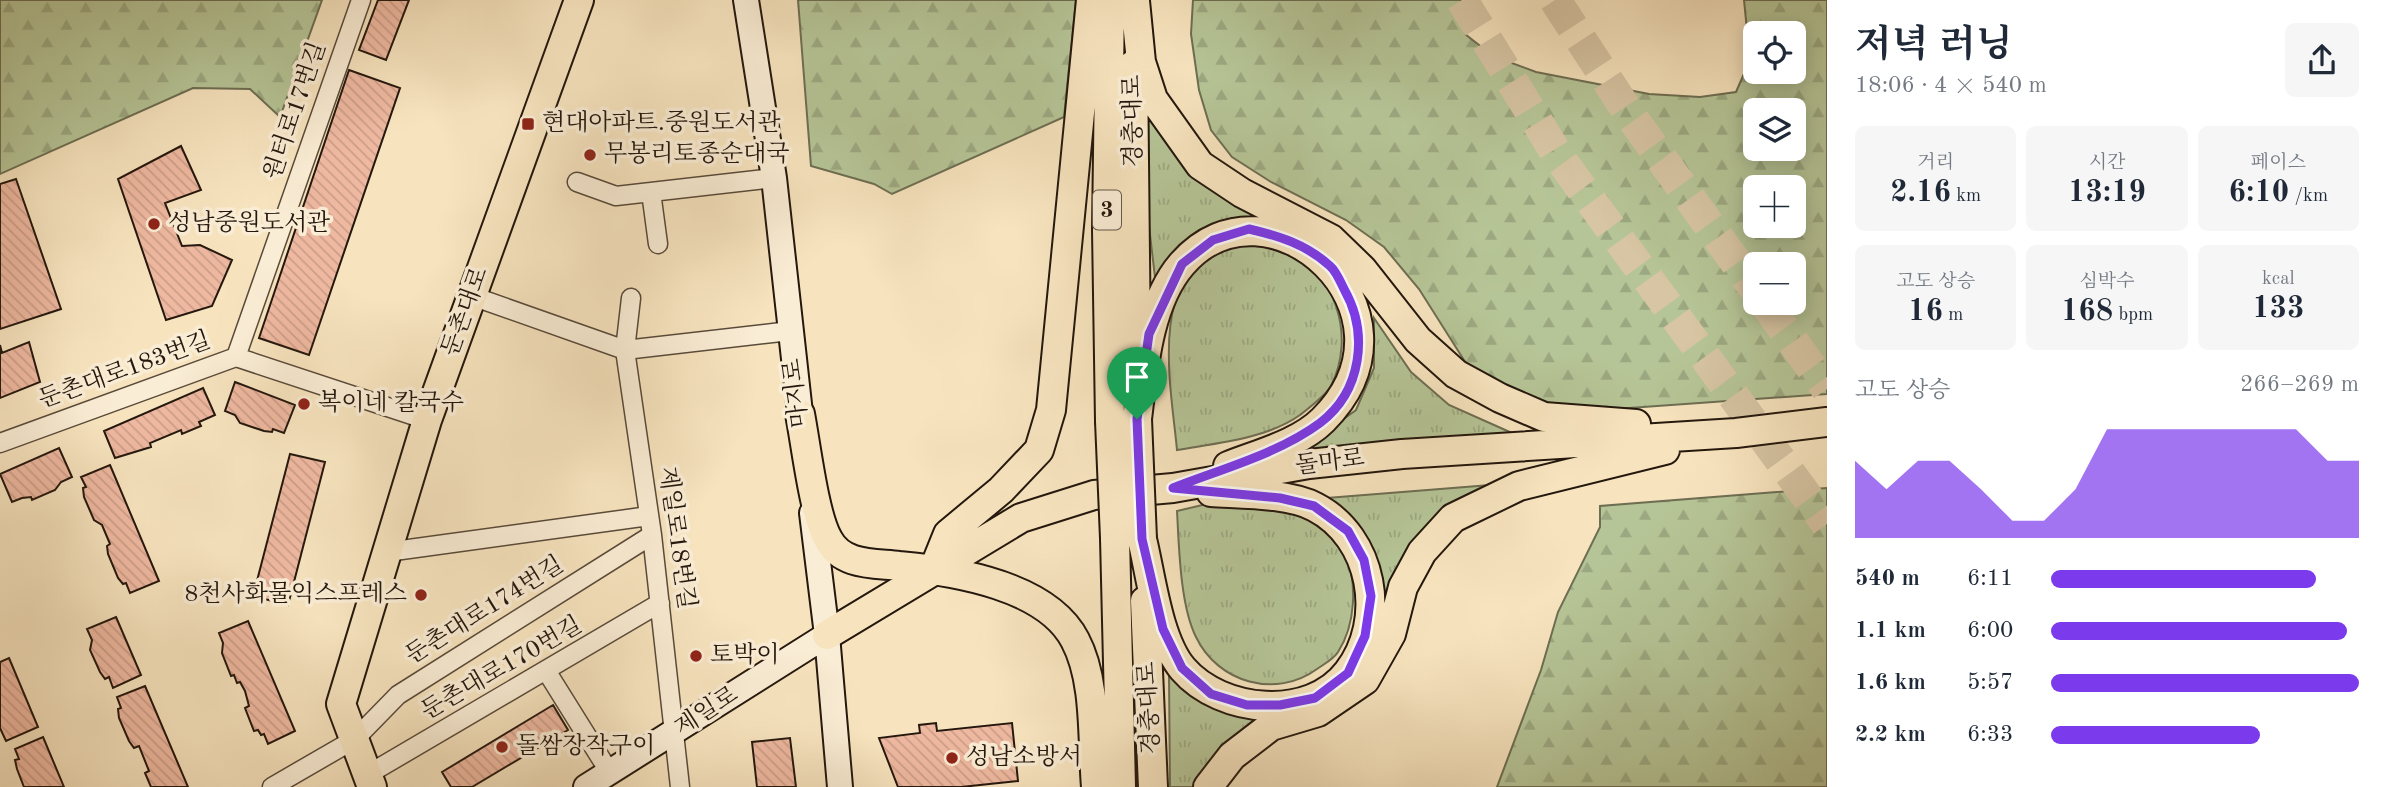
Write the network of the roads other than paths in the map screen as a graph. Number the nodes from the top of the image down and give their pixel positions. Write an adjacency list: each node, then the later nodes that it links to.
1 (361, 0): 14 (street, 원터로17번길)
2 (579, 0): 10 (main road, 둔촌대로)
3 (746, 0): 6 (street, 마지로)
4 (1091, 0): 26 (main road)
5 (1127, 0): 17 (main road, 경충대로 / 3); 19 (main road)
6 (774, 178): 8 (street); 12 (street, 마지로)
7 (578, 182): 8 (street)
8 (651, 192): 9 (street)
9 (657, 244)
10 (472, 296): 13 (street); 16 (main road, 둔촌대로)
11 (631, 298): 13 (street, 제일로18번길)
12 (790, 331): 13 (street); 15 (street, 마지로)
13 (625, 350): 22 (street, 제일로18번길)
14 (236, 357): 16 (street, 둔촌대로183번길); 20 (street, 둔촌대로183번길)
15 (800, 414): 26 (main road); 28 (street, 마지로)
16 (427, 420): 25 (main road, 둔촌대로)
17 (1123, 420): 21 (main road); 24 (main road, 경충대로 / 3, bridge)
18 (1827, 422): 19 (main road, 돌마로)
19 (1736, 432): 21 (main road, 돌마로); 41 (main road)
20 (0, 443)
21 (1173, 488): 24 (main road); 26 (main road, 돌마로)
22 (649, 516): 23 (street, 제일로18번길); 25 (street)
23 (652, 535): 27 (street, 제일로18번길); 31 (street, 둔촌대로174번길)
24 (1128, 538): 39 (main road, 경충대로 / 3); 40 (main road, 경충대로 / 3)
25 (387, 552): 31 (main road, 둔촌대로)
26 (933, 571): 28 (main road, 돌마로); 38 (main road)
27 (660, 603): 29 (street, 둔촌대로170번길); 30 (street, 제일로18번길)
28 (827, 635): 30 (street, 제일로); 37 (street, 마지로)
29 (547, 672): 32 (street); 33 (street, 둔촌대로170번길)
30 (675, 732): 32 (street, 제일로); 36 (street, 제일로18번길)
31 (355, 739): 33 (main road, 둔촌대로); 34 (street, 둔촌대로174번길)
32 (610, 773): 35 (street, 제일로)
33 (370, 781)
34 (272, 787)
35 (586, 787)
36 (680, 787)
37 (840, 787)
38 (1096, 787)
39 (1121, 787)
40 (1153, 787)
41 (1208, 787)

